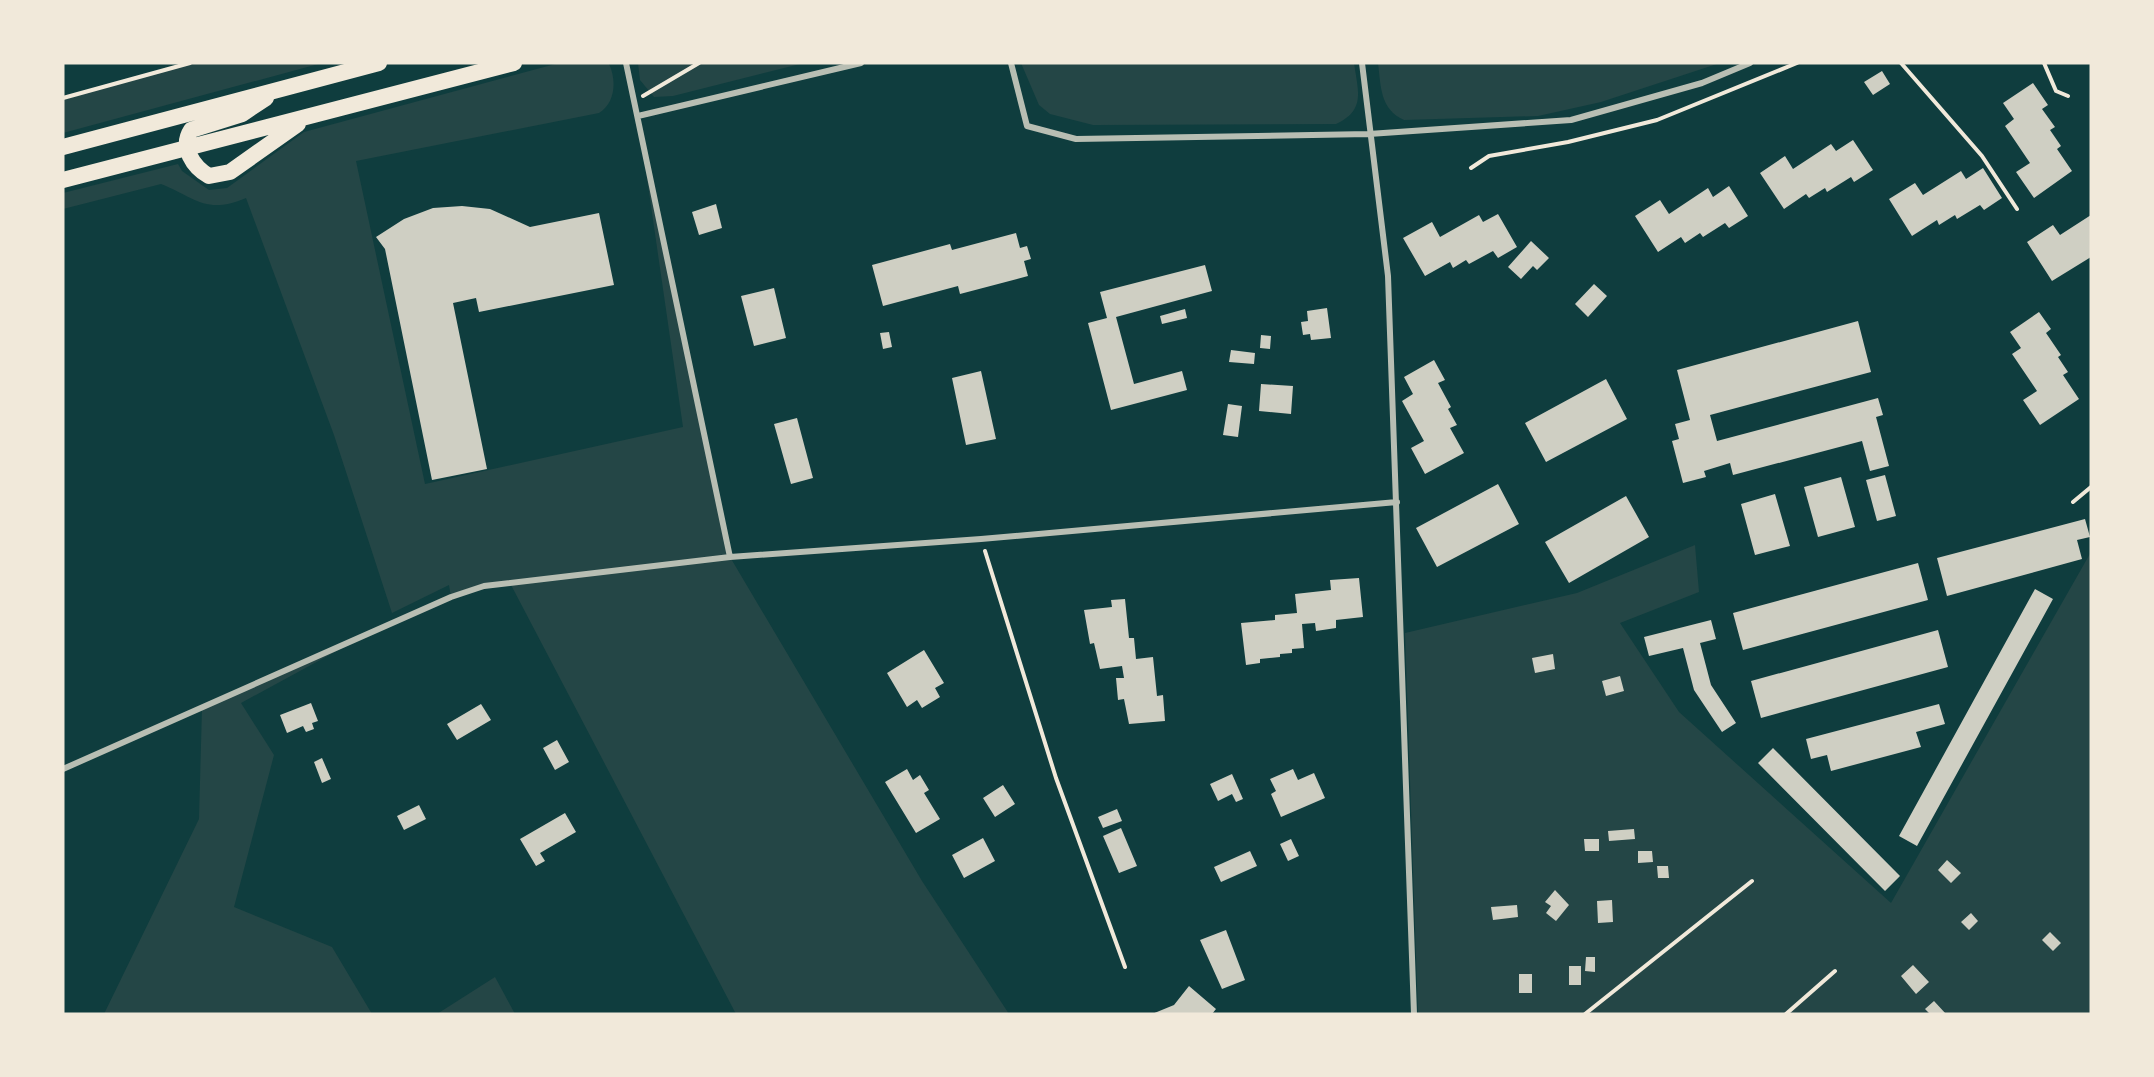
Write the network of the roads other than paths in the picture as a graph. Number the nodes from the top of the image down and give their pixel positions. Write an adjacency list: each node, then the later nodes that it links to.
1 (379, 63): 8 (highway)
2 (514, 63): 10 (highway)
3 (626, 63): 9 (street)
4 (861, 63): 9 (street)
5 (1011, 63): 11 (street)
6 (1362, 63): 11 (street)
7 (1750, 63): 11 (street)
8 (280, 89): 12 (highway); 13 (highway)
9 (638, 116): 16 (street)
10 (308, 117): 13 (highway); 13 (highway)
11 (1369, 134): 15 (street)
12 (63, 147)
13 (188, 148): 14 (highway)
14 (63, 180)
15 (1397, 502): 16 (street); 18 (street)
16 (730, 557): 17 (street)
17 (63, 768)
18 (1414, 1014)

